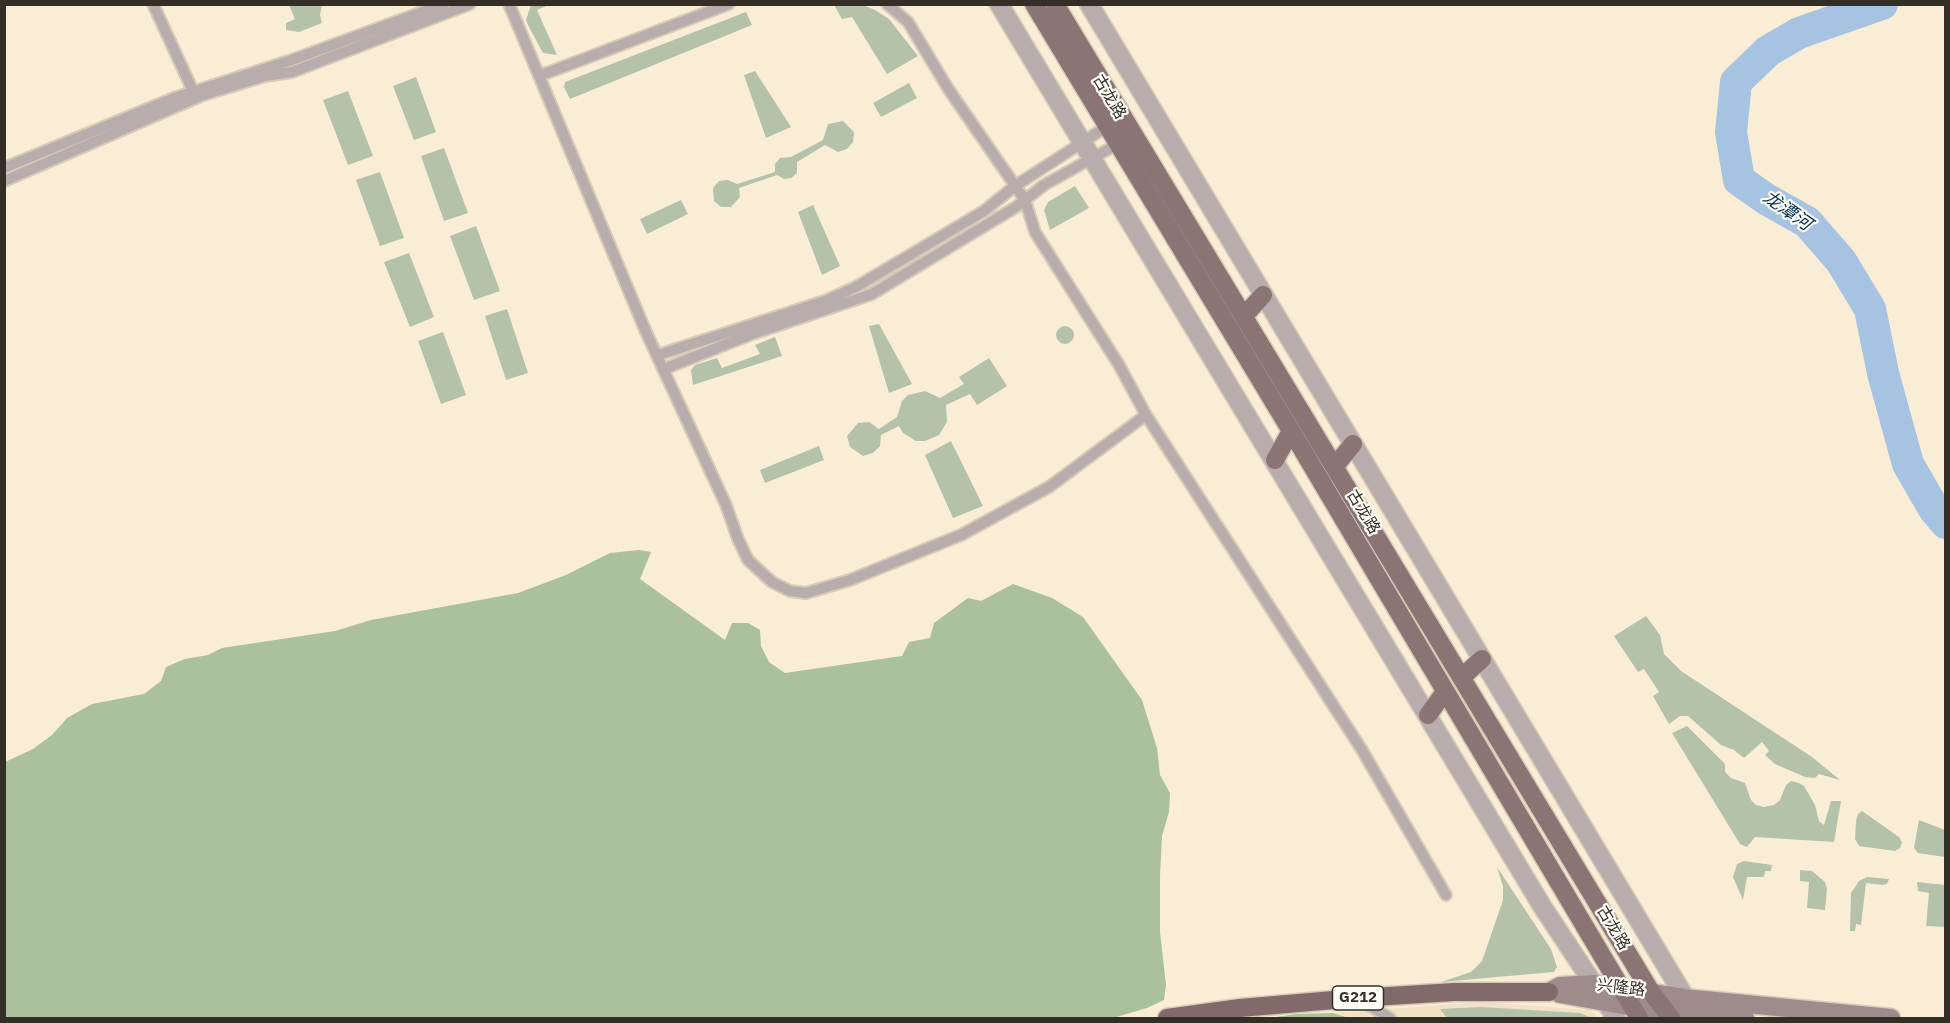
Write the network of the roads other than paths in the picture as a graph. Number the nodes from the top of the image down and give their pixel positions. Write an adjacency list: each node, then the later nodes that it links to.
1 (153, 4): 12 (lane)
2 (444, 4): 12 (lane)
3 (470, 4): 17 (lane)
4 (509, 4): 11 (lane)
5 (729, 4): 11 (lane)
6 (887, 4): 18 (lane)
7 (999, 4): 15 (street)
8 (1034, 4): 13 (main road, 古龙路)
9 (1054, 4): 21 (main road, 古龙路)
10 (1089, 4): 20 (street)
11 (539, 76): 22 (lane)
12 (193, 91): 16 (lane)
13 (1106, 127): 14 (main road, 古龙路); 15 (lane)
14 (1116, 144): 15 (lane); 25 (main road, 古龙路)
15 (1086, 151): 18 (lane); 19 (lane); 27 (street)
16 (4, 168)
17 (4, 182)
18 (1015, 186): 19 (lane); 22 (lane)
19 (1024, 200): 23 (lane); 24 (lane)
20 (1263, 295): 21 (main road); 26 (street)
21 (1244, 316): 28 (main road, 古龙路)
22 (658, 355): 23 (lane)
23 (664, 369): 24 (lane)
24 (1146, 415): 33 (lane)
25 (1291, 431): 27 (main road); 31 (main road, 古龙路)
26 (1353, 444): 28 (main road); 29 (street)
27 (1275, 460): 32 (street)
28 (1335, 466): 30 (main road, 古龙路)
29 (1482, 659): 30 (main road); 39 (street)
30 (1462, 677): 37 (main road, 古龙路)
31 (1444, 693): 32 (main road); 35 (main road, 古龙路)
32 (1428, 715): 34 (street)
33 (1446, 895)
34 (1594, 984): 35 (main road, 兴隆路); 36 (main road, 兴隆路); 40 (street)
35 (1619, 988): 37 (main road, 兴隆路); 41 (main road, 古龙路)
36 (1549, 992): 38 (highway, G212); 40 (main road, 兴隆路)
37 (1651, 992): 39 (main road, 兴隆路); 42 (main road, 古龙路)
38 (1358, 998): 44 (highway, G212); 45 (lane)
39 (1684, 998): 43 (street); 48 (main road, 兴隆路)
40 (1603, 1000): 41 (main road, 兴隆路); 46 (street)
41 (1635, 1013): 42 (main road, 兴隆路)
42 (1669, 1016): 43 (main road, 兴隆路)
43 (1696, 1017): 47 (main road, 兴隆路)
44 (1167, 1018)
45 (1390, 1018)
46 (1616, 1018)
47 (1745, 1018)
48 (1891, 1018)

